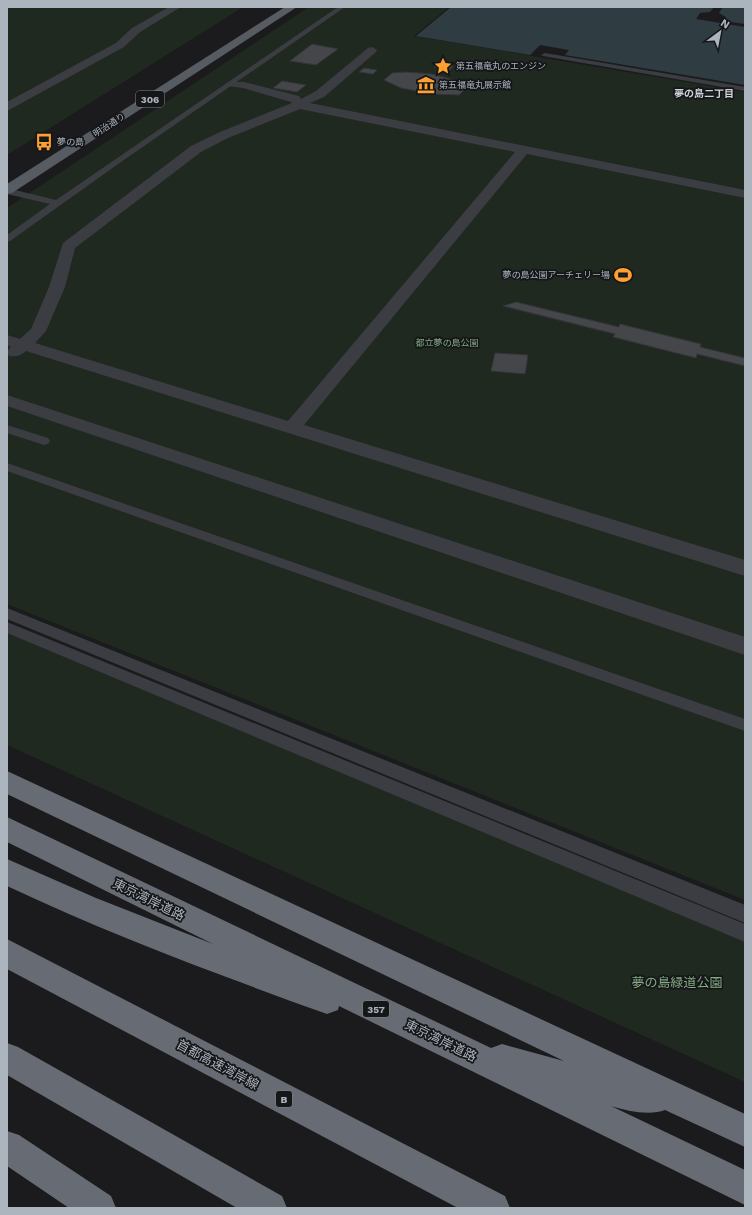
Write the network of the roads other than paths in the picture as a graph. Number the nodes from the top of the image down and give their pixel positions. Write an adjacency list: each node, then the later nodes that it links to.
1 (176, 7): 11 (street)
2 (271, 7): 5 (main road)
3 (292, 7): 13 (main road, 明治通り / 306)
4 (342, 7): 8 (lane)
5 (238, 28)
6 (372, 50): 10 (street)
7 (545, 54): 9 (lane)
8 (232, 84): 10 (street); 15 (lane)
9 (745, 89)
10 (300, 105): 12 (street); 17 (street)
11 (7, 107)
12 (524, 150): 14 (street); 19 (street)
13 (7, 190): 15 (lane)
14 (745, 194)
15 (56, 203): 16 (lane)
16 (7, 239)
17 (15, 346): 19 (street)
18 (7, 400): 26 (street)
19 (293, 427): 23 (street)
20 (7, 429): 21 (lane)
21 (44, 441)
22 (7, 467): 27 (lane)
23 (745, 568)
24 (7, 613): 31 (lane)
25 (7, 627): 32 (lane)
26 (745, 646)
27 (745, 725)
28 (7, 782): 35 (highway)
29 (7, 829): 38 (highway, 東京湾岸道路 / 357)
30 (7, 872): 35 (highway)
31 (745, 914)
32 (745, 934)
33 (7, 953): 41 (highway, 首都高速湾岸線 / B)
34 (17, 1064): 40 (highway)
35 (674, 1099): 36 (highway)
36 (745, 1131)
37 (7, 1147): 39 (highway)
38 (745, 1188)
39 (99, 1208)
40 (270, 1208)
41 (493, 1208)

